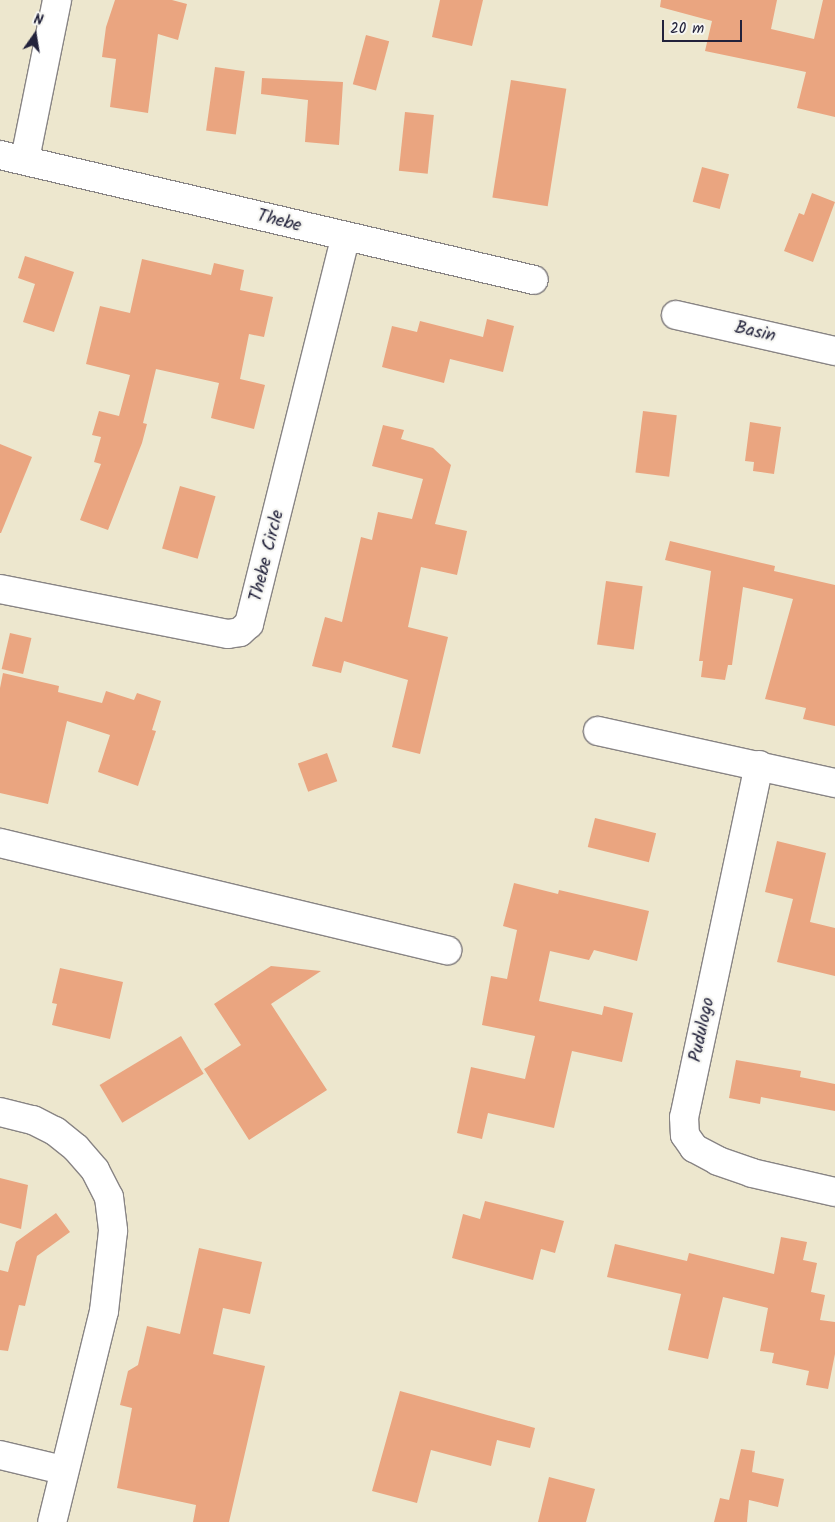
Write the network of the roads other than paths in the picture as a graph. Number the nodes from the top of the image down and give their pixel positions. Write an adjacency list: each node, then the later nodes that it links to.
1 (57, 0): 2 (street, Thebe)
2 (12, 157): 3 (street, Thebe)
3 (345, 238): 4 (street, Thebe); 7 (street, Thebe Circle)
4 (534, 280)
5 (676, 316): 6 (street, Basin)
6 (835, 352)
7 (0, 589)
8 (598, 731): 9 (street)
9 (759, 766): 10 (street); 14 (street, Pudulogo)
10 (835, 783)
11 (0, 843): 12 (street)
12 (447, 950)
13 (0, 1112): 16 (street)
14 (835, 1192)
15 (0, 1456): 16 (street)
16 (63, 1470): 17 (street)
17 (52, 1522)

